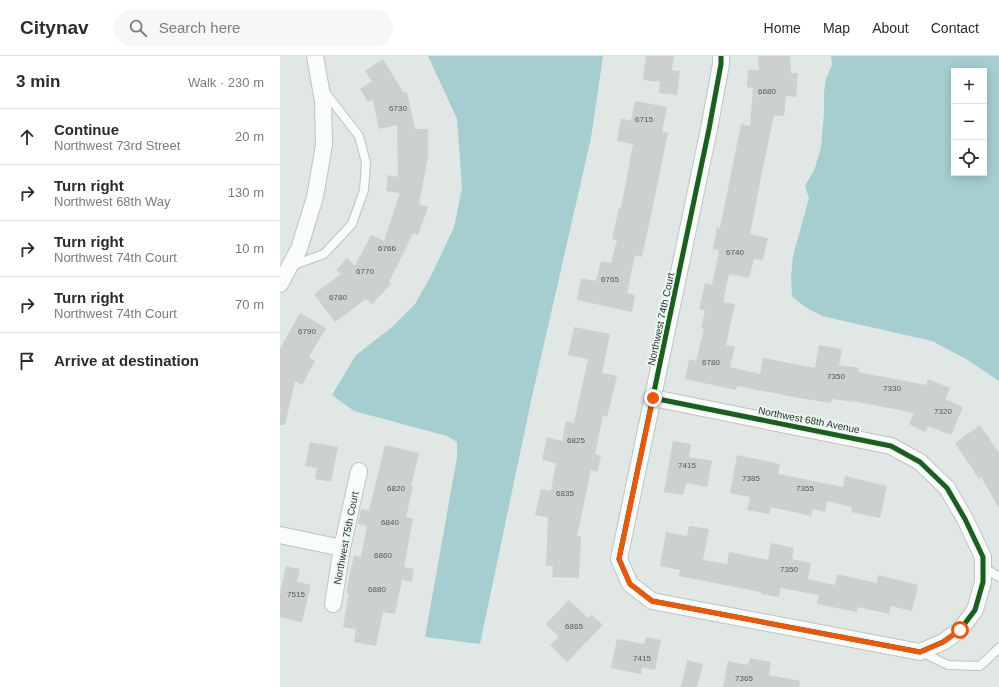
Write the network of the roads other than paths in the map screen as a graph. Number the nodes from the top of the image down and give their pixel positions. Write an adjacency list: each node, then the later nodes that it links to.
1 (315, 56): 3 (street)
2 (721, 56): 6 (street, Northwest 74th Court)
3 (320, 86): 4 (street); 4 (lane)
4 (289, 268): 5 (street)
5 (280, 284)
6 (653, 398): 10 (street, Northwest 68th Avenue); 14 (street, Northwest 74th Court)
7 (359, 471): 9 (street, Northwest 75th Court)
8 (280, 535): 9 (street)
9 (342, 548): 12 (street, Northwest 75th Court)
10 (983, 567): 11 (lane); 14 (street, Northwest 68th Avenue)
11 (999, 578)
12 (333, 604)
13 (999, 648): 14 (lane)
14 (920, 652)

